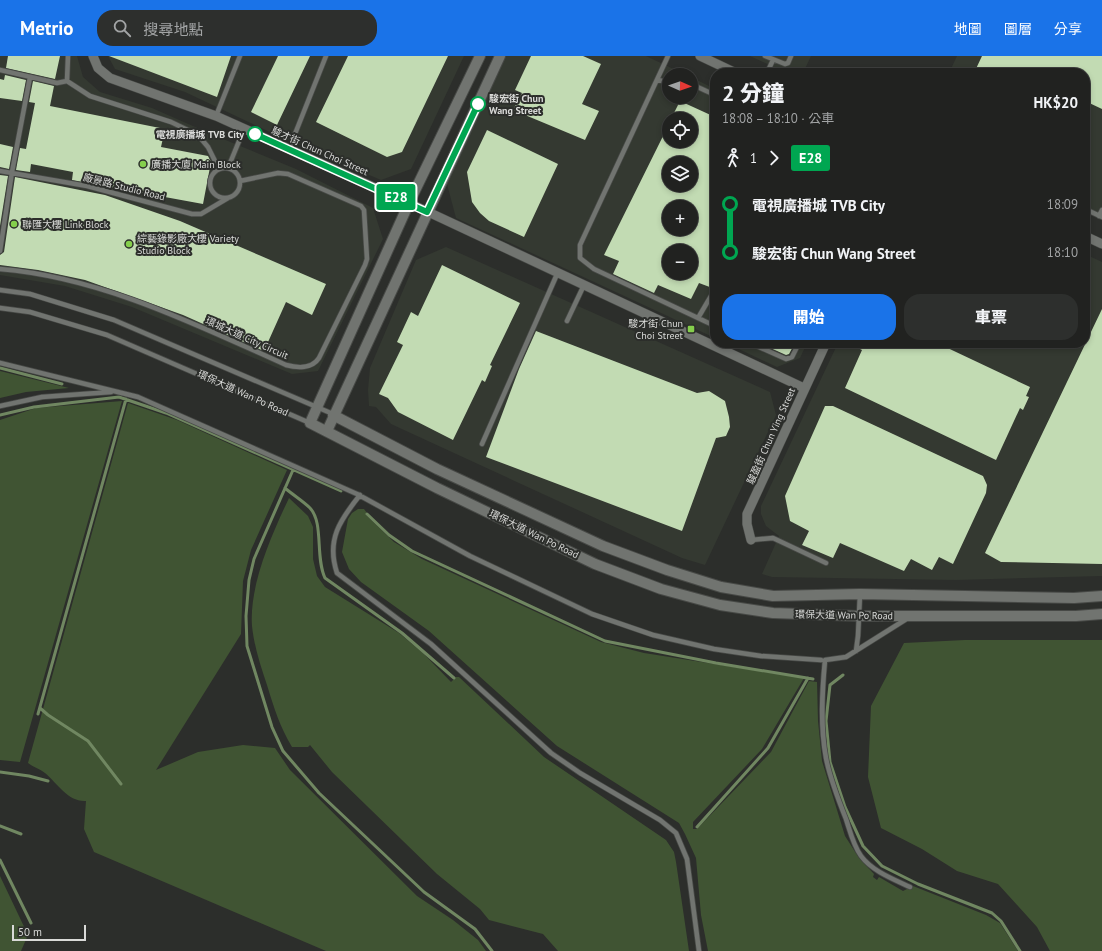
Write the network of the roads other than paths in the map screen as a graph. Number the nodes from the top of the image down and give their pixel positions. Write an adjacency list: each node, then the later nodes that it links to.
1 (68, 56): 17 (lane)
2 (93, 56): 21 (street, 駿才街 Chun Choi Street)
3 (240, 56): 21 (lane)
4 (326, 56): 23 (lane)
5 (480, 56): 30 (main road)
6 (500, 56): 32 (main road)
7 (668, 56): 16 (lane)
8 (700, 56): 12 (street)
9 (765, 56): 11 (lane)
10 (791, 56): 11 (lane)
11 (773, 60): 13 (lane)
12 (725, 68)
13 (769, 68)
14 (0, 70): 15 (lane)
15 (30, 77): 17 (lane); 27 (lane)
16 (657, 80): 18 (lane); 44 (lane)
17 (67, 81): 25 (lane)
18 (662, 81)
19 (698, 87): 20 (lane)
20 (710, 93)
21 (216, 116): 22 (street, 駿才街 Chun Choi Street)
22 (244, 129): 23 (street, 駿才街 Chun Choi Street); 24 (lane)
23 (289, 150): 30 (street, 駿才街 Chun Choi Street)
24 (228, 168): 25 (lane); 28 (lane)
25 (219, 169): 29 (lane)
26 (0, 171): 27 (lane, 廠景路 Studio Road)
27 (12, 172): 29 (lane, 廠景路 Studio Road); 37 (lane)
28 (240, 181): 29 (lane); 38 (lane, 環城大道 City Circuit)
29 (228, 198)
30 (409, 203): 32 (street, 駿才街 Chun Choi Street); 56 (main road)
31 (1102, 210): 34 (lane)
32 (427, 212): 39 (street, 駿才街 Chun Choi Street); 57 (main road)
33 (1090, 212): 34 (lane)
34 (1101, 217)
35 (1090, 238): 36 (street)
36 (1102, 244)
37 (0, 251)
38 (0, 269)
39 (558, 272): 40 (street, 駿才街 Chun Choi Street); 60 (lane)
40 (584, 285): 45 (lane); 47 (street, 駿才街 Chun Choi Street)
41 (0, 290): 56 (lane, 環保大道 Wan Po Road)
42 (710, 298): 44 (lane)
43 (0, 308): 58 (lane, 環保大道 Wan Po Road)
44 (698, 318): 46 (lane)
45 (567, 321)
46 (710, 324)
47 (710, 344)
48 (719, 348): 53 (street, 駿才街 Chun Choi Street)
49 (762, 348): 50 (lane)
50 (796, 348)
51 (824, 348): 53 (street, 駿盈街 Chun Ying Street)
52 (0, 363): 54 (lane)
53 (804, 388): 62 (street, 駿盈街 Chun Ying Street)
54 (116, 391): 55 (lane); 61 (lane)
55 (0, 406)
56 (316, 407): 57 (lane, 環保大道 Wan Po Road); 58 (main road)
57 (333, 415): 59 (main road); 64 (main road, 環保大道 Wan Po Road)
58 (310, 423): 59 (main road, 環保大道 Wan Po Road)
59 (327, 430): 67 (main road, 環保大道 Wan Po Road)
60 (482, 444)
61 (360, 495): 70 (lane); 72 (lane)
62 (751, 540): 63 (lane)
63 (826, 563)
64 (860, 594): 65 (main road, 環保大道 Wan Po Road); 67 (lane)
65 (1102, 596)
66 (1102, 614): 68 (main road, 環保大道 Wan Po Road)
67 (859, 616): 68 (main road, 環保大道 Wan Po Road); 69 (lane)
68 (911, 616): 69 (lane)
69 (856, 651): 71 (lane)
70 (821, 660)
71 (910, 887)
72 (699, 951)

